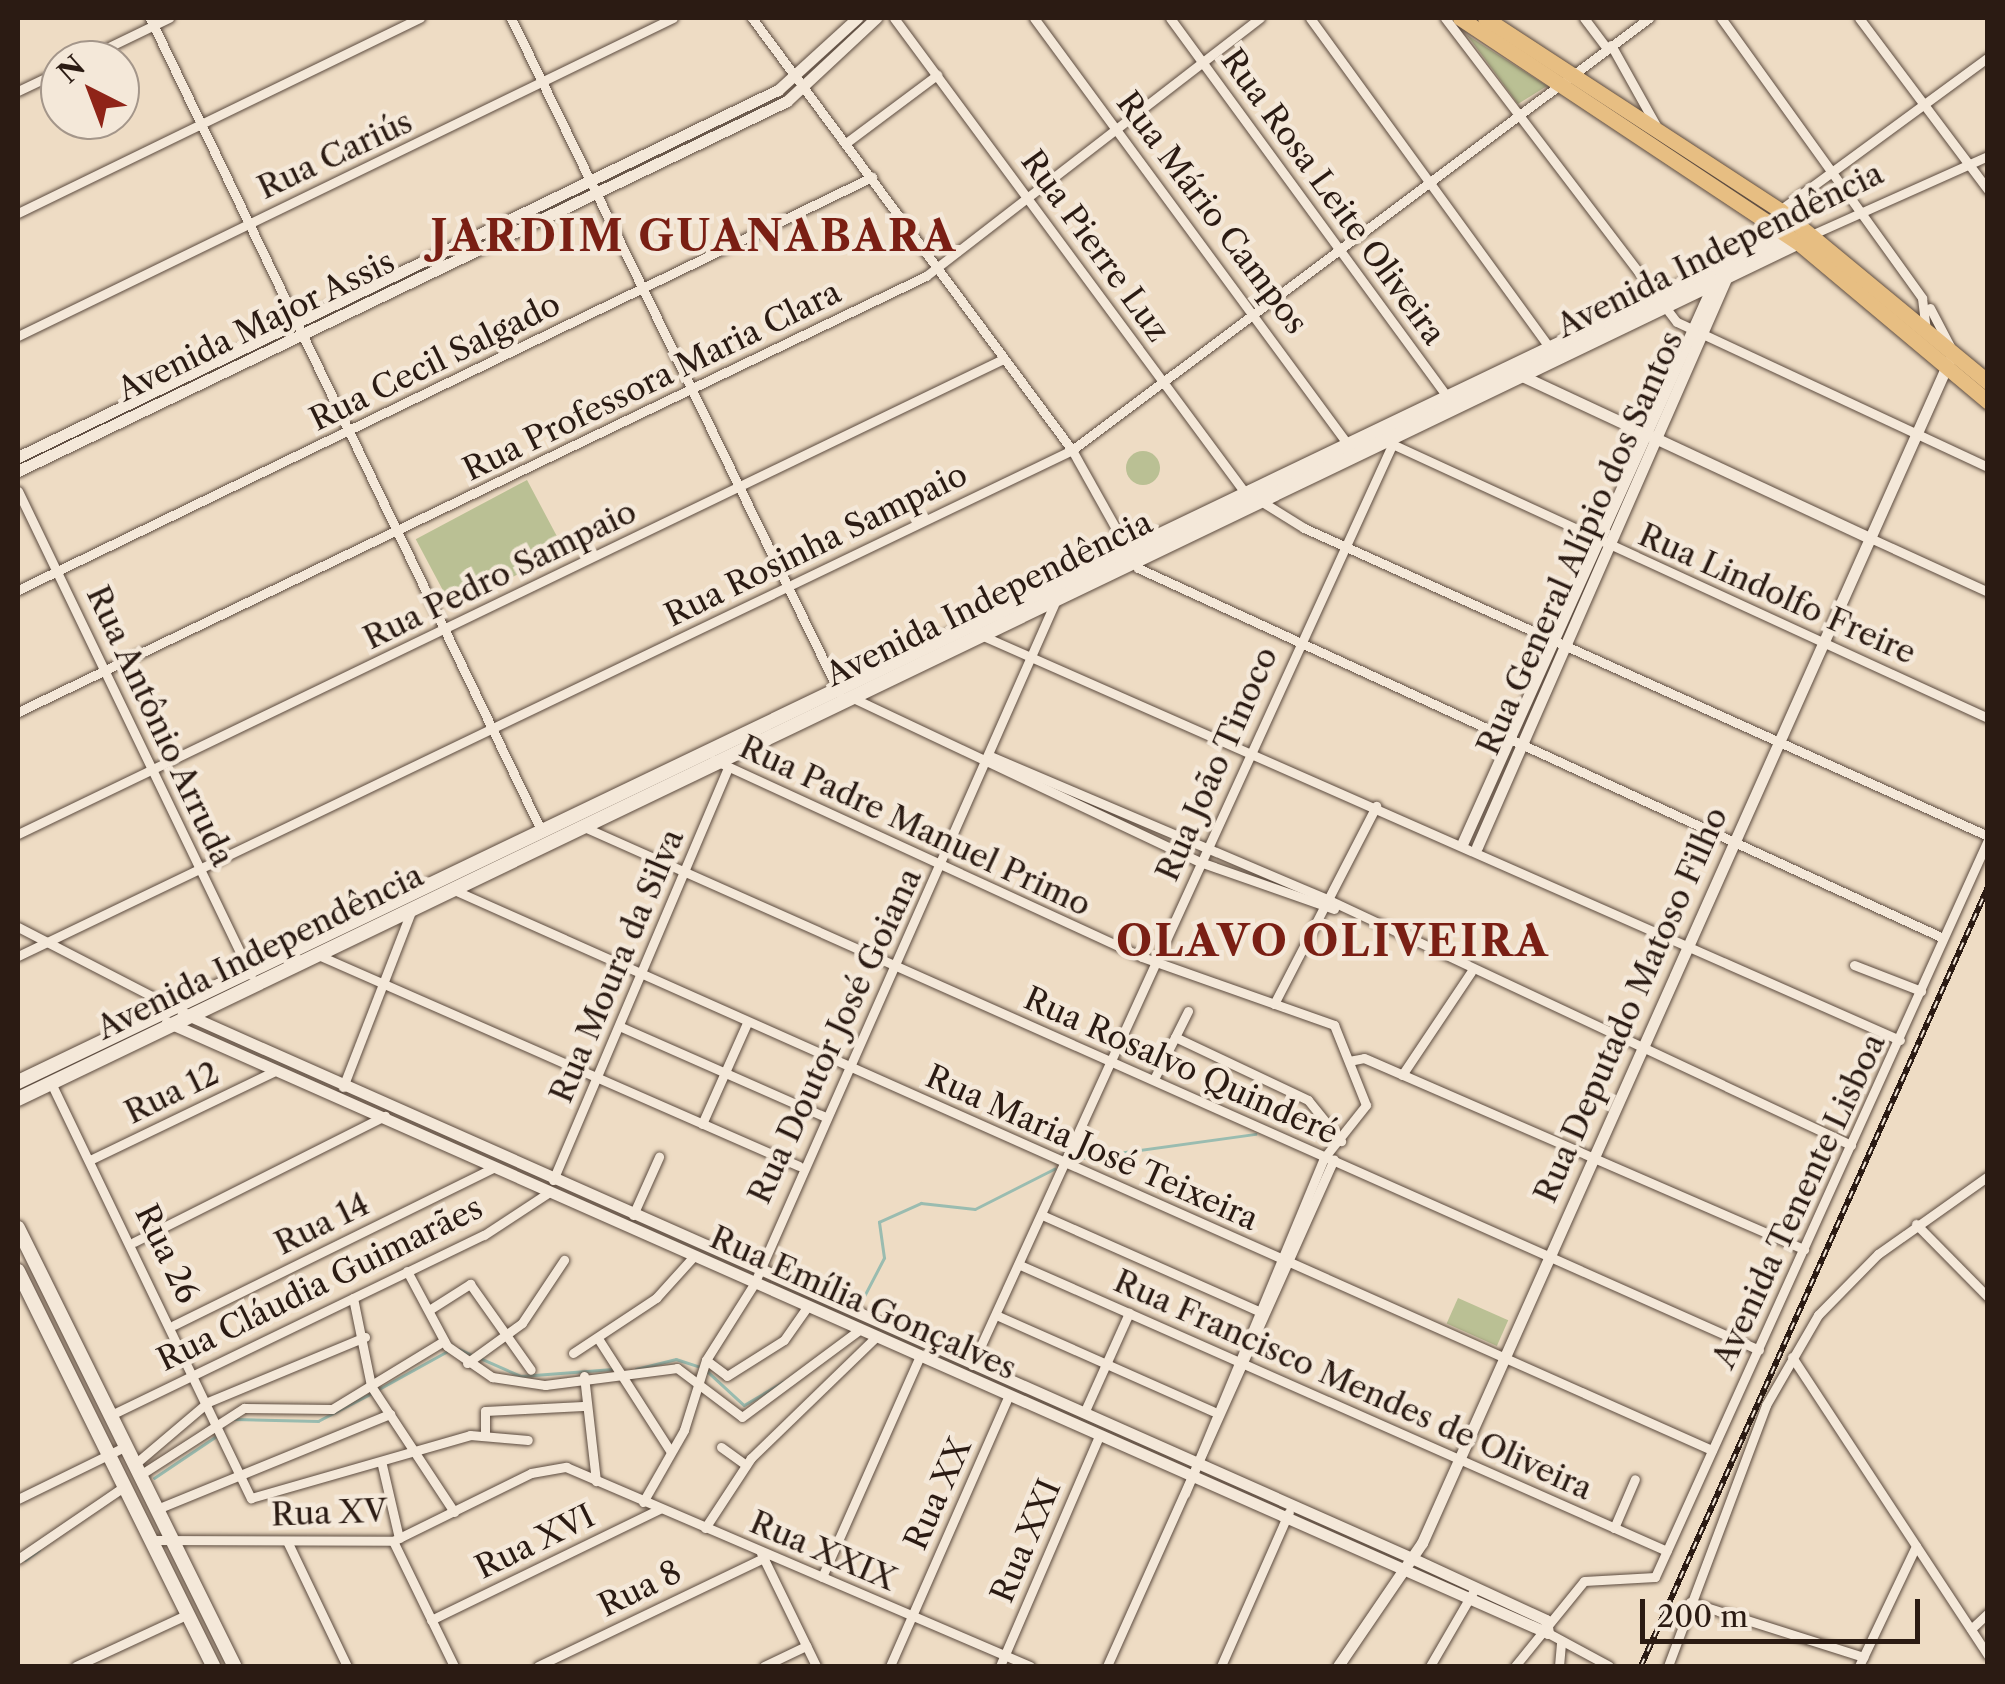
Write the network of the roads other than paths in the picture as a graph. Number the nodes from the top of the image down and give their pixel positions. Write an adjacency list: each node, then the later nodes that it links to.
1 (169, 18): 20 (street)
2 (420, 18): 31 (street)
3 (511, 18): 27 (street)
4 (673, 18): 27 (street, Rua Cariús)
5 (752, 18): 28 (street)
6 (858, 18): 28 (street, Avenida Major Assis)
7 (876, 18): 28 (street, Avenida Major Assis)
8 (894, 18): 25 (street, Rua Pierre Luz)
9 (1034, 18): 32 (street, Rua Mário Campos)
10 (1170, 18): 24 (street, Rua Rosa Leite Oliveira)
11 (1260, 18): 24 (street, Rua Professora Maria Clara)
12 (1310, 18): 40 (street)
13 (1445, 18): 30 (street)
14 (1460, 18): 26 (main road)
15 (1485, 18): 26 (main road)
16 (1584, 18): 22 (street)
17 (1649, 18): 22 (street, Rua Rosinha Sampaio)
18 (1721, 18): 37 (street)
19 (1860, 18): 29 (street)
20 (152, 21): 21 (street); 31 (street)
21 (118, 40)
22 (1609, 47): 26 (street, Rua Rosinha Sampaio); 33 (street)
23 (1988, 56): 29 (street)
24 (1202, 60): 32 (street, Rua Professora Maria Clara); 49 (street, Rua Rosa Leite Oliveira)
25 (938, 75): 34 (street); 43 (street, Rua Pierre Luz)
26 (1568, 80): 30 (street, Rua Rosinha Sampaio); 33 (main road); 48 (main road)
27 (543, 83): 38 (street); 47 (street, Rua Cariús)
28 (799, 83): 34 (street); 38 (street, Avenida Major Assis); 42 (street, Avenida Major Assis)
29 (1922, 106): 36 (street); 37 (street)
30 (1518, 117): 40 (street, Rua Rosinha Sampaio); 56 (street)
31 (202, 123): 46 (street); 47 (street)
32 (1115, 125): 43 (street, Rua Professora Maria Clara); 57 (street, Rua Mário Campos)
33 (1658, 129): 44 (main road)
34 (846, 143): 39 (street)
35 (1988, 156): 36 (street, Avenida Independência)
36 (1969, 165): 41 (street); 45 (street, Avenida Independência)
37 (1832, 171): 44 (street); 45 (street)
38 (590, 176): 42 (street); 50 (street, Avenida Major Assis)
39 (872, 177): 52 (street); 54 (street, Rua Cecil Salgado)
40 (1429, 179): 49 (street, Rua Rosinha Sampaio); 63 (street)
41 (1988, 190)
42 (598, 192): 51 (street, Avenida Major Assis); 54 (street)
43 (1025, 192): 52 (street, Rua Professora Maria Clara); 68 (street, Rua Pierre Luz)
44 (1780, 210): 48 (main road)
45 (1859, 211): 48 (street, Avenida Independência); 55 (street)
46 (18, 213)
47 (251, 222): 58 (street); 62 (street, Rua Cariús)
48 (1799, 238): 53 (main road, Avenida Independência); 53 (main road, Avenida Independência); 59 (main road); 65 (main road)
49 (1341, 246): 57 (street, Rua Rosinha Sampaio); 72 (street, Rua Rosa Leite Oliveira)
50 (443, 247): 51 (street); 58 (street, Avenida Major Assis)
51 (450, 262): 61 (street, Avenida Major Assis)
52 (935, 266): 64 (street); 71 (street, Rua Professora Maria Clara)
53 (1722, 274): 56 (main road, Avenida Independência); 56 (main road, Avenida Independência); 60 (street, Rua General Alípio dos Santos)
54 (644, 288): 71 (street); 75 (street, Rua Cecil Salgado)
55 (1922, 298): 59 (street); 65 (street)
56 (1659, 304): 60 (street); 63 (main road, Avenida Independência)
57 (1255, 310): 68 (street, Rua Rosinha Sampaio); 78 (street, Rua Mário Campos)
58 (297, 316): 61 (street); 70 (street, Avenida Major Assis)
59 (1926, 330): 65 (main road)
60 (1697, 332): 76 (street); 77 (street, Rua General Alípio dos Santos)
61 (305, 333): 74 (street, Avenida Major Assis); 75 (street)
62 (18, 336)
63 (1554, 353): 66 (main road, Avenida Independência); 67 (main road, Avenida Independência)
64 (1003, 359): 80 (street); 84 (street, Rua Pedro Sampaio)
65 (1950, 360): 69 (main road); 73 (main road); 76 (street, Rua Deputado Matoso Filho)
66 (1505, 368): 67 (street); 72 (main road, Avenida Independência)
67 (1521, 376): 72 (main road, Avenida Independência); 77 (street)
68 (1164, 382): 80 (street, Rua Rosinha Sampaio); 85 (street, Rua Pierre Luz)
69 (1988, 382)
70 (156, 386): 74 (street); 81 (street, Avenida Major Assis)
71 (694, 390): 84 (street); 88 (street, Rua Professora Maria Clara)
72 (1450, 401): 78 (main road, Avenida Independência); 79 (main road, Avenida Independência)
73 (1988, 402)
74 (163, 403): 83 (street, Avenida Major Assis)
75 (350, 431): 88 (street); 93 (street, Rua Cecil Salgado)
76 (1915, 432): 82 (street); 89 (street, Rua Deputado Matoso Filho)
77 (1654, 437): 89 (street); 90 (street, Rua General Alípio dos Santos)
78 (1346, 442): 85 (main road, Avenida Independência)
79 (1388, 442): 87 (main road, Avenida Independência); 90 (street, Rua Lindolfo Freire); 91 (street, Rua João Tinoco)
80 (1072, 450): 92 (street); 94 (street, Rua Rosinha Sampaio)
81 (18, 457)
82 (1988, 467)
83 (18, 471)
84 (740, 486): 94 (street); 99 (street, Rua Pedro Sampaio)
85 (1243, 490): 87 (street, Rua Pierre Luz); 92 (main road, Avenida Independência)
86 (18, 491): 93 (street, Rua Antônio Arruda)
87 (1258, 500): 91 (street, Rua Pierre Luz); 92 (main road, Avenida Independência)
88 (398, 530): 99 (street); 104 (street, Rua Professora Maria Clara)
89 (1868, 537): 97 (street); 100 (street, Rua Deputado Matoso Filho)
90 (1604, 542): 100 (street, Rua Lindolfo Freire); 102 (street, Rua General Alípio dos Santos)
91 (1342, 544): 101 (street, Rua João Tinoco); 102 (street, Rua Pierre Luz)
92 (1131, 552): 96 (main road, Avenida Independência); 101 (street)
93 (58, 570): 95 (street, Rua Cecil Salgado); 104 (street, Rua Antônio Arruda)
94 (786, 587): 105 (street); 109 (street, Rua Rosinha Sampaio)
95 (18, 590)
96 (1054, 590): 98 (main road, Avenida Independência); 103 (street, Rua Doutor José Goiana)
97 (1988, 592)
98 (976, 628): 103 (street); 105 (main road, Avenida Independência); 106 (main road, Avenida Independência)
99 (446, 630): 109 (street); 116 (street, Rua Pedro Sampaio)
100 (1822, 641): 108 (street, Rua Lindolfo Freire); 111 (street, Rua Deputado Matoso Filho)
101 (1300, 642): 110 (street); 112 (street, Rua João Tinoco)
102 (1559, 644): 110 (street, Rua General Alípio dos Santos); 111 (street, Rua Pierre Luz); 113 (street, Rua General Alípio dos Santos)
103 (1034, 656): 112 (street); 115 (street, Rua Doutor José Goiana)
104 (104, 669): 107 (street, Rua Professora Maria Clara); 116 (street, Rua Antônio Arruda)
105 (834, 689): 106 (street); 114 (main road, Avenida Independência)
106 (850, 697): 114 (main road, Avenida Independência); 115 (street)
107 (18, 712)
108 (1988, 718)
109 (494, 728): 120 (street); 129 (street, Rua Rosinha Sampaio)
110 (1508, 742): 113 (street); 123 (street, Rua General Alípio dos Santos)
111 (1780, 744): 122 (street, Rua Pierre Luz); 124 (street, Rua Deputado Matoso Filho)
112 (1252, 748): 118 (street); 126 (street, Rua João Tinoco)
113 (1521, 748): 124 (street); 125 (street, Rua General Alípio dos Santos)
114 (717, 761): 119 (main road, Avenida Independência); 120 (main road, Avenida Independência); 128 (street, Rua Padre Manuel Primo); 130 (street, Rua Moura da Silva)
115 (989, 761): 117 (street); 128 (street, Rua Doutor José Goiana)
116 (155, 768): 121 (street, Rua Pedro Sampaio); 129 (street, Rua Antônio Arruda)
117 (1092, 806): 126 (street); 127 (street)
118 (1376, 806): 123 (street); 132 (street)
119 (584, 827): 130 (street, Rua Rosalvo Quinderé); 131 (main road, Avenida Independência)
120 (541, 830): 145 (main road, Avenida Independência)
121 (18, 834)
122 (1988, 838): 135 (street, Avenida Tenente Lisboa)
123 (1463, 842): 125 (street)
124 (1732, 846): 135 (street); 137 (street, Rua Deputado Matoso Filho)
125 (1477, 848): 137 (street)
126 (1206, 852): 127 (street, Rua João Tinoco); 132 (street)
127 (1200, 862): 132 (street); 140 (street, Rua João Tinoco)
128 (941, 866): 140 (street, Rua Padre Manuel Primo); 142 (street, Rua Doutor José Goiana)
129 (201, 871): 136 (street, Rua Rosinha Sampaio); 145 (street, Rua Antônio Arruda)
130 (684, 872): 142 (street, Rua Rosalvo Quinderé); 144 (street, Rua Moura da Silva)
131 (452, 890): 133 (main road, Avenida Independência); 144 (street, Rua Maria José Teixeira)
132 (1326, 906): 143 (street); 149 (street)
133 (412, 909): 138 (main road, Avenida Independência); 146 (street)
134 (18, 927): 136 (street)
135 (1944, 938): 147 (street, Avenida Tenente Lisboa)
136 (47, 940): 139 (street, Rua Rosinha Sampaio); 148 (street)
137 (1688, 946): 155 (street); 156 (street, Rua Deputado Matoso Filho)
138 (316, 954): 145 (main road, Avenida Independência); 146 (street)
139 (18, 956)
140 (1158, 959): 149 (street, Rua Padre Manuel Primo); 157 (street, Rua João Tinoco)
141 (1854, 965): 147 (street)
142 (896, 968): 157 (street, Rua Rosalvo Quinderé); 159 (street, Rua Doutor José Goiana)
143 (1471, 972): 156 (street); 162 (street)
144 (639, 975): 152 (street, Rua Maria José Teixeira); 153 (street, Rua Moura da Silva)
145 (253, 977): 151 (main road, Avenida Independência)
146 (382, 984): 163 (street); 167 (street)
147 (1921, 991): 155 (street, Avenida Tenente Lisboa)
148 (150, 994): 151 (street); 151 (street)
149 (1274, 1004): 158 (street, Rua Padre Manuel Primo)
150 (1188, 1012): 154 (street)
151 (174, 1017): 160 (street, Rua Emília Gonçalves); 165 (main road, Avenida Independência); 166 (main road, Avenida Independência); 167 (street, Rua Emília Gonçalves)
152 (746, 1022): 159 (street, Rua Maria José Teixeira); 161 (street)
153 (619, 1026): 161 (street); 163 (street, Rua Moura da Silva)
154 (1175, 1037): 164 (street); 172 (street)
155 (1900, 1040): 173 (street, Avenida Tenente Lisboa)
156 (1641, 1051): 173 (street); 174 (street, Rua Deputado Matoso Filho)
157 (1112, 1060): 164 (street, Rua Rosalvo Quinderé); 178 (street, Rua João Tinoco)
158 (1349, 1061): 162 (street); 172 (street, Rua Padre Manuel Primo)
159 (847, 1067): 170 (street, Rua Doutor José Goiana); 178 (street, Rua Maria José Teixeira)
160 (273, 1072): 169 (street, Rua Emília Gonçalves); 176 (street, Rua 12)
161 (724, 1073): 170 (street); 171 (street)
162 (1402, 1075): 174 (street)
163 (598, 1078): 171 (street); 182 (street, Rua Moura da Silva)
164 (1154, 1079): 177 (street, Rua Rosalvo Quinderé)
165 (18, 1082)
166 (52, 1084): 168 (main road, Avenida Independência); 176 (street, Rua 26)
167 (343, 1088): 169 (street, Rua Emília Gonçalves)
168 (18, 1099)
169 (386, 1114): 180 (street, Rua Emília Gonçalves); 182 (street, Rua Emília Gonçalves); 190 (street)
170 (823, 1116): 179 (street, Rua Doutor José Goiana)
171 (702, 1124): 179 (street)
172 (1338, 1145): 177 (street)
173 (1851, 1146): 191 (street, Avenida Tenente Lisboa)
174 (1593, 1156): 191 (street); 192 (street, Rua Deputado Matoso Filho)
175 (659, 1157): 185 (street)
176 (92, 1159): 190 (street, Rua 26)
177 (1328, 1160): 192 (street, Rua Rosalvo Quinderé); 195 (street)
178 (1066, 1162): 186 (street, Rua João Tinoco); 195 (street, Rua Maria José Teixeira)
179 (800, 1166): 199 (street, Rua Doutor José Goiana)
180 (492, 1168): 183 (street, Rua Emília Gonçalves); 207 (street, Rua 14)
181 (1988, 1176): 188 (street)
182 (553, 1180): 184 (street, Rua Emília Gonçalves)
183 (548, 1193): 187 (street, Rua Emília Gonçalves); 198 (street, Rua Cláudia Guimarães)
184 (610, 1205): 185 (street, Rua Emília Gonçalves); 187 (street)
185 (633, 1215): 199 (street, Rua Emília Gonçalves)
186 (1042, 1216): 196 (street, Rua João Tinoco); 204 (street)
187 (604, 1218): 193 (street, Rua Emília Gonçalves)
188 (1916, 1224): 200 (street); 216 (street)
189 (18, 1228): 239 (main road)
190 (134, 1242): 207 (street, Rua 26)
191 (1804, 1249): 214 (street, Avenida Tenente Lisboa)
192 (1548, 1256): 214 (street, Rua Rosalvo Quinderé); 218 (street, Rua Deputado Matoso Filho)
193 (693, 1257): 199 (street, Rua Emília Gonçalves); 212 (street)
194 (564, 1260): 209 (street)
195 (1284, 1262): 204 (street); 218 (street, Rua Maria José Teixeira); 224 (street)
196 (1020, 1265): 205 (street, Rua Francisco Mendes de Oliveira); 206 (street, Rua João Tinoco)
197 (18, 1271): 250 (main road)
198 (407, 1272): 201 (street, Rua Cláudia Guimarães); 203 (street)
199 (754, 1277): 202 (street, Rua Emília Gonçalves); 219 (street, Rua Doutor José Goiana); 223 (street, Rua Emília Gonçalves)
200 (1988, 1297)
201 (353, 1298): 210 (street); 226 (street, Rua Cláudia Guimarães)
202 (806, 1308): 208 (street, Rua Emília Gonçalves); 219 (street)
203 (430, 1310): 209 (street); 213 (street)
204 (1256, 1310): 220 (street)
205 (1129, 1313): 220 (street, Rua Francisco Mendes de Oliveira); 222 (street)
206 (996, 1314): 222 (street); 223 (street, Rua João Tinoco)
207 (174, 1324): 226 (street, Rua 26)
208 (858, 1331): 211 (street, Rua Emília Gonçalves); 230 (street)
209 (508, 1334): 221 (street); 225 (street)
210 (366, 1338): 231 (street); 233 (street)
211 (875, 1338): 217 (street, Rua Emília Gonçalves); 253 (street)
212 (599, 1340): 215 (street); 228 (street)
213 (448, 1347): 221 (street); 231 (street)
214 (1759, 1350): 247 (street, Avenida Tenente Lisboa)
215 (573, 1352)
216 (1792, 1357): 278 (street); 289 (street)
217 (919, 1358): 229 (street, Rua Emília Gonçalves); 287 (street)
218 (1504, 1358): 247 (street, Rua Maria José Teixeira); 251 (street, Rua Deputado Matoso Filho)
219 (706, 1360): 230 (street, Rua Doutor José Goiana)
220 (1234, 1360): 224 (street, Rua Francisco Mendes de Oliveira); 236 (street)
221 (467, 1363): 227 (street)
222 (1106, 1363): 236 (street); 237 (street)
223 (972, 1365): 229 (street, Rua João Tinoco); 235 (street, Rua Emília Gonçalves)
224 (1246, 1365): 251 (street, Rua Francisco Mendes de Oliveira); 254 (street)
225 (531, 1370)
226 (195, 1371): 233 (street, Rua 26); 239 (street, Rua Cláudia Guimarães)
227 (584, 1376): 228 (street); 234 (street)
228 (619, 1376): 230 (street); 248 (street)
229 (966, 1379): 232 (street, Rua Emília Gonçalves)
230 (704, 1380): 248 (street, Rua Doutor José Goiana)
231 (373, 1387): 238 (street); 241 (street)
232 (1008, 1398): 240 (street, Rua Emília Gonçalves); 292 (street, Rua XX)
233 (208, 1402): 241 (street, Rua 26); 256 (street)
234 (582, 1406): 242 (street); 260 (street)
235 (1069, 1407): 237 (street, Rua Emília Gonçalves); 240 (street)
236 (1213, 1411): 254 (street)
237 (1084, 1413): 254 (street, Rua Emília Gonçalves)
238 (390, 1414): 249 (street); 257 (street)
239 (111, 1415): 245 (main road)
240 (1063, 1420): 243 (street, Rua Emília Gonçalves)
241 (219, 1424): 256 (street); 257 (street, Rua 26)
242 (484, 1435): 244 (street); 249 (street)
243 (1099, 1436): 259 (street, Rua Emília Gonçalves); 300 (street, Rua XXI)
244 (528, 1440)
245 (126, 1446): 250 (street); 256 (main road)
246 (721, 1446): 253 (street)
247 (1712, 1450): 280 (street, Avenida Tenente Lisboa)
248 (671, 1452): 264 (street, Rua Doutor José Goiana)
249 (417, 1454): 252 (street); 268 (street)
250 (110, 1455): 262 (main road); 263 (street)
251 (1460, 1460): 272 (street, Rua Francisco Mendes de Oliveira); 283 (street, Rua Deputado Matoso Filho)
252 (382, 1464): 257 (street); 276 (street)
253 (746, 1465): 270 (street)
254 (1196, 1466): 259 (street); 265 (street, Rua Emília Gonçalves)
255 (552, 1467): 260 (street, Rua XXIX); 268 (street, Rua XV)
256 (138, 1470): 266 (main road)
257 (240, 1476): 266 (street)
258 (1635, 1479): 272 (street)
259 (1190, 1480): 269 (street, Rua Emília Gonçalves); 314 (street)
260 (596, 1481): 264 (street, Rua XXIX)
261 (18, 1486): 263 (street)
262 (125, 1486): 274 (main road); 282 (street)
263 (20, 1498)
264 (643, 1502): 267 (street, Rua XXIX)
265 (1292, 1505): 269 (street); 271 (street, Rua Emília Gonçalves)
266 (158, 1509): 273 (main road)
267 (660, 1509): 270 (street, Rua XXIX); 293 (street, Rua XVI)
268 (454, 1512): 276 (street, Rua XV)
269 (1286, 1520): 277 (street, Rua Emília Gonçalves); 315 (street)
270 (705, 1528): 279 (street, Rua XXIX)
271 (1344, 1528): 277 (street); 283 (street, Rua Emília Gonçalves)
272 (1614, 1528): 280 (street, Rua Francisco Mendes de Oliveira)
273 (172, 1539): 274 (street, Rua XV); 275 (street, Rua XV); 284 (main road)
274 (151, 1540): 285 (main road)
275 (286, 1540): 276 (street, Rua XV); 306 (street)
276 (396, 1540): 293 (street)
277 (1338, 1543): 286 (street, Rua Emília Gonçalves)
278 (1916, 1546): 295 (street); 301 (street)
279 (756, 1547): 281 (street); 287 (street, Rua XXIX)
280 (1667, 1551): 294 (street, Avenida Tenente Lisboa)
281 (764, 1557): 297 (street); 308 (street, Rua 8)
282 (18, 1559)
283 (1414, 1559): 286 (street, Rua Deputado Matoso Filho); 288 (street, Rua Emília Gonçalves)
284 (182, 1560): 285 (main road); 305 (main road)
285 (165, 1568): 290 (main road)
286 (1406, 1574): 288 (street, Rua Emília Gonçalves); 316 (street, Rua Deputado Matoso Filho)
287 (822, 1577): 292 (street, Rua XXIX)
288 (1473, 1593): 294 (street, Rua Emília Gonçalves); 317 (street)
289 (1690, 1602): 301 (street); 321 (street)
290 (188, 1614): 299 (street); 304 (main road)
291 (1988, 1614): 295 (street)
292 (912, 1616): 300 (street, Rua XXIX); 311 (street, Rua XX)
293 (431, 1620): 307 (street)
294 (1543, 1628): 296 (street, Rua Emília Gonçalves); 318 (street)
295 (1971, 1629): 298 (street)
296 (1561, 1642): 319 (street); 320 (street, Rua Emília Gonçalves)
297 (806, 1646): 309 (street); 310 (street)
298 (1986, 1653): 322 (street)
299 (101, 1654): 302 (street); 303 (street)
300 (1005, 1654): 312 (street, Rua XXI); 313 (street, Rua XXIX)
301 (1861, 1662)
302 (76, 1666)
303 (107, 1666)
304 (213, 1666)
305 (234, 1666)
306 (346, 1666)
307 (454, 1666)
308 (538, 1666)
309 (764, 1666)
310 (816, 1666)
311 (890, 1666)
312 (1000, 1666)
313 (1030, 1666)
314 (1106, 1666)
315 (1221, 1666)
316 (1338, 1666)
317 (1430, 1666)
318 (1515, 1666)
319 (1559, 1666)
320 (1609, 1666)
321 (1668, 1666)
322 (1979, 1666)

